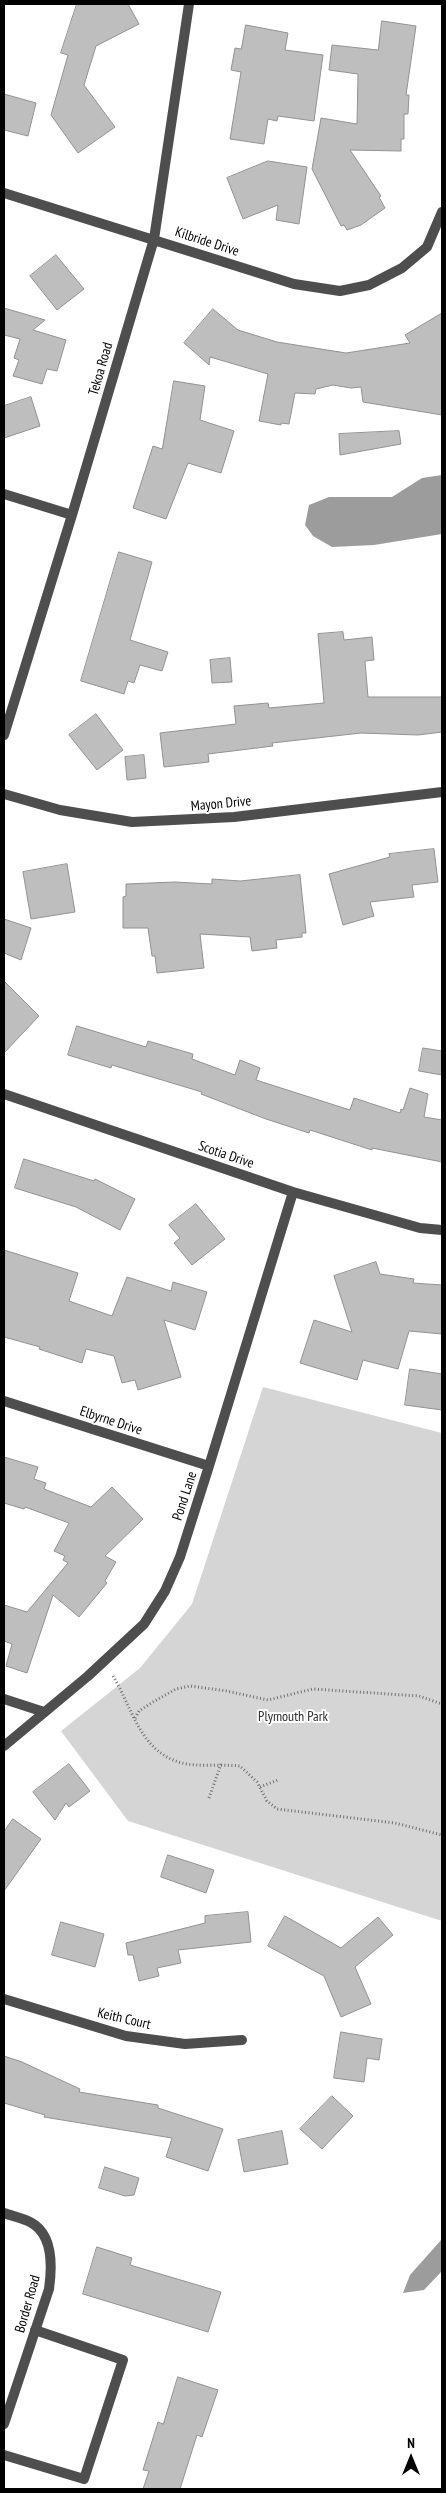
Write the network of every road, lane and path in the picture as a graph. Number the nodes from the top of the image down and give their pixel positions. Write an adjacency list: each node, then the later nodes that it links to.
1 (189, 4): 4 (street, Tekoa Road)
2 (4, 193): 4 (street, Kilbride Drive)
3 (442, 212): 4 (street, Kilbride Drive)
4 (154, 239): 6 (street, Tekoa Road)
5 (4, 494): 6 (street)
6 (72, 516): 7 (street, Tekoa Road)
7 (4, 734)
8 (442, 792): 9 (street, Mayon Drive)
9 (4, 794)
10 (4, 1094): 11 (street, Scotia Drive)
11 (293, 1192): 12 (street, Scotia Drive); 14 (street, Pond Lane)
12 (442, 1230)
13 (4, 1401): 14 (street, Elbyrne Drive)
14 (210, 1466): 15 (street, Pond Lane)
15 (104, 1661): 18 (street, Pond Lane); 19 (path)
16 (4, 1699): 18 (street)
17 (442, 1704): 19 (path)
18 (44, 1712): 20 (street, Pond Lane)
19 (134, 1719): 21 (path)
20 (4, 1746)
21 (221, 1764): 23 (path); 24 (path)
22 (278, 1780): 23 (path)
23 (259, 1787): 25 (path)
24 (209, 1798)
25 (442, 1835)
26 (4, 1999): 27 (street, Keith Court)
27 (242, 2040)
28 (4, 2213): 29 (street, Border Road)
29 (35, 2330): 30 (street, Border Road); 31 (street)
30 (4, 2424)
31 (4, 2455)

